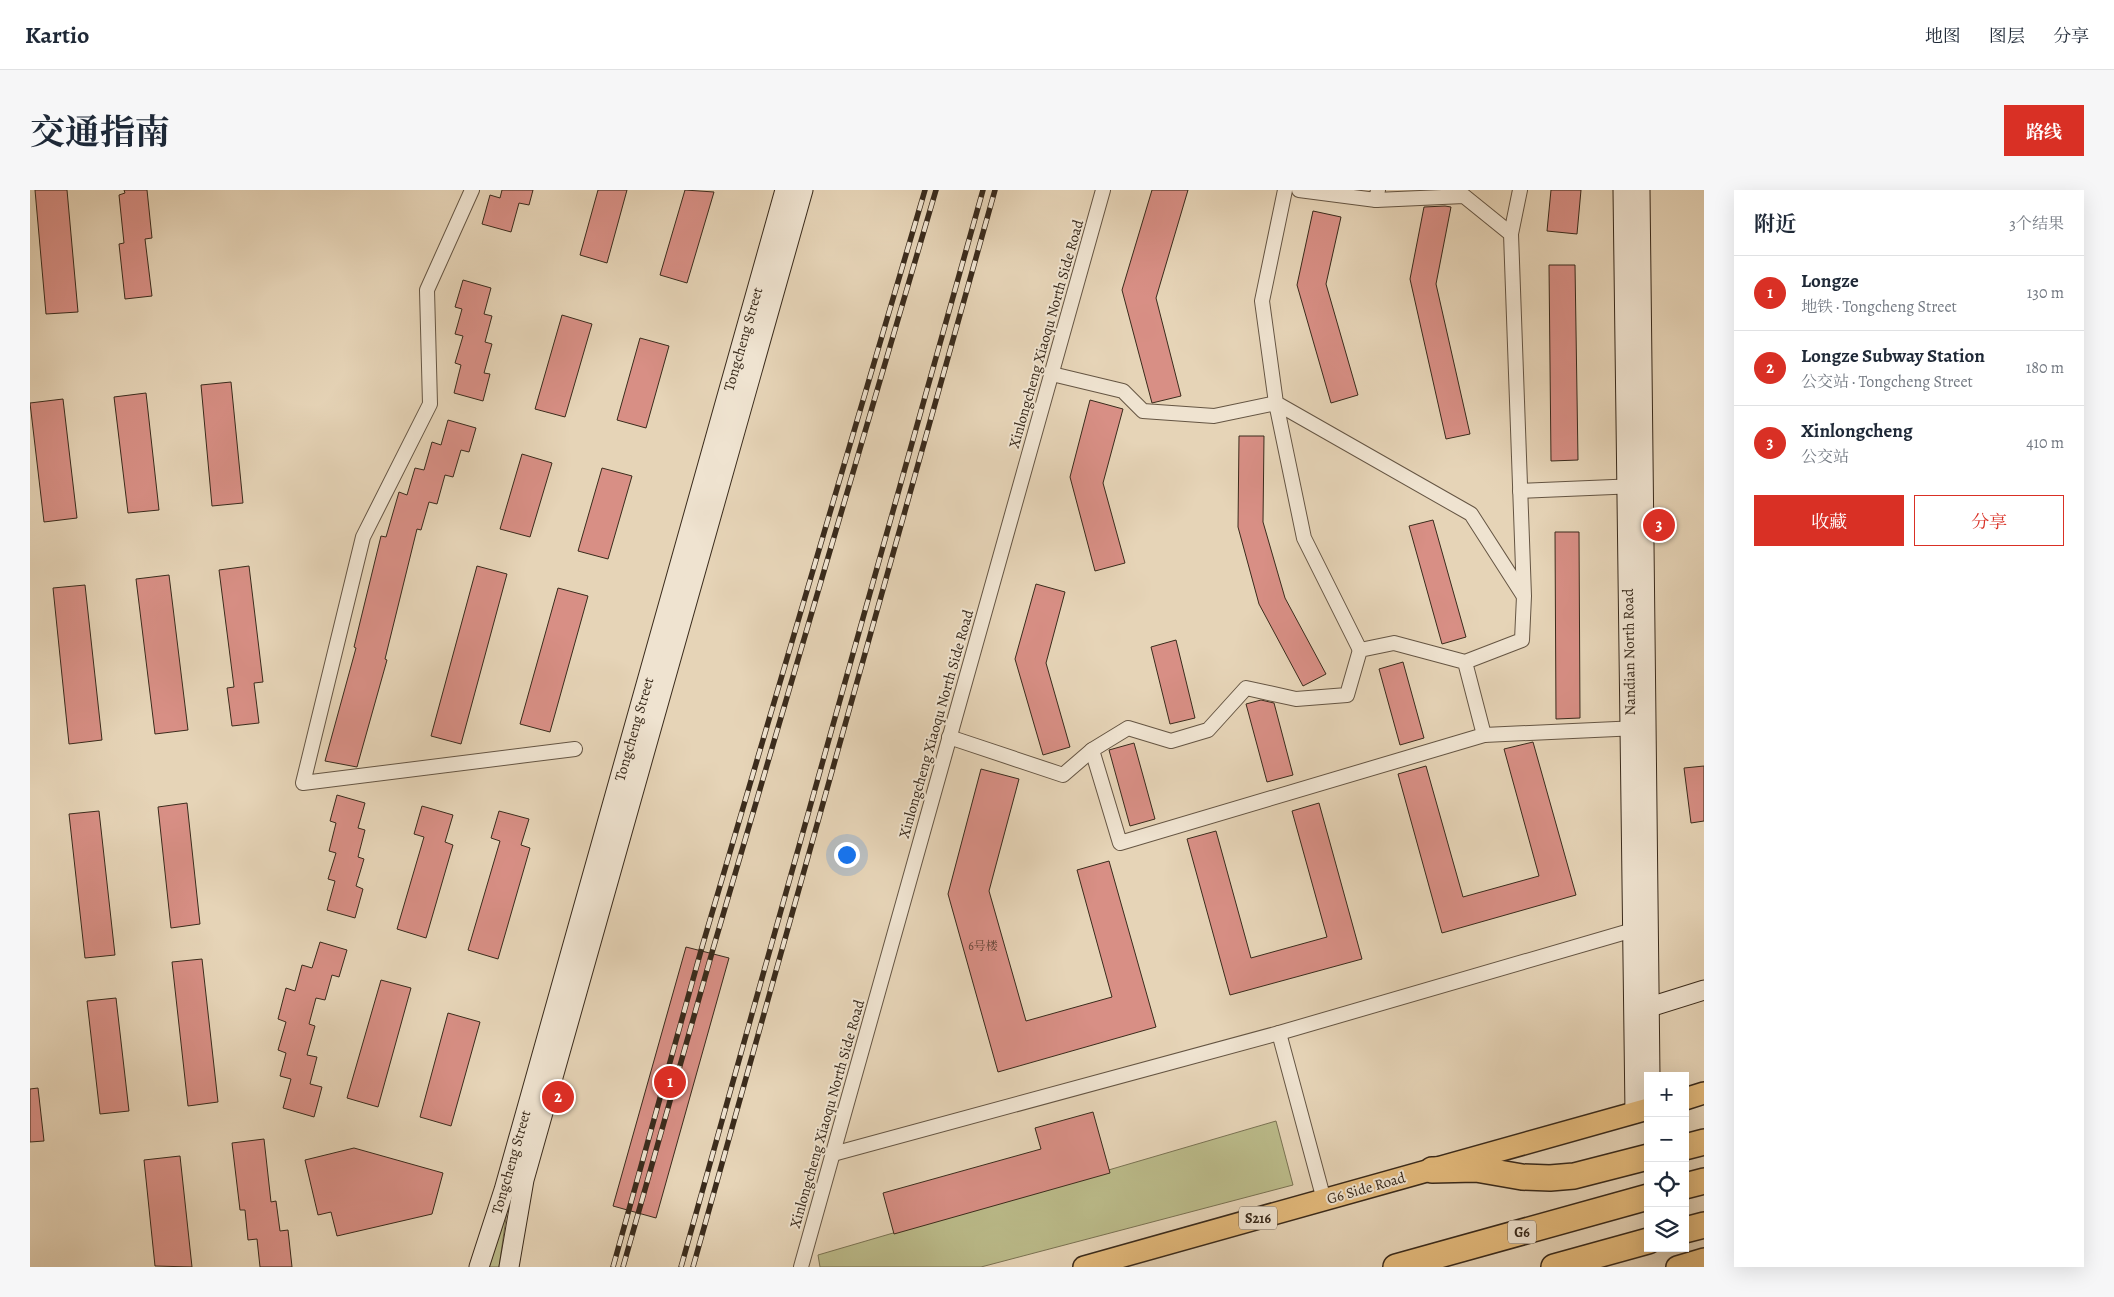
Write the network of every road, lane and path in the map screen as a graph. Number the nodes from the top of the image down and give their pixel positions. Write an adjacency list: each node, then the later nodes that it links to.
1 (472, 190): 23 (street)
2 (785, 190): 47 (main road, Tongcheng Street)
3 (803, 190): 48 (main road, Tongcheng Street)
4 (1103, 190): 13 (street, Xinlongcheng Xiaoqu North Side Road)
5 (1285, 190): 14 (street)
6 (1299, 190): 11 (street)
7 (1520, 190): 12 (street)
8 (1623, 190): 15 (main road, Nandian North Road)
9 (1640, 190): 15 (main road, Nandian North Road)
10 (1464, 193): 11 (street); 12 (street)
11 (1377, 195)
12 (1511, 234): 16 (street)
13 (1052, 374): 14 (street); 22 (street, Xinlongcheng Xiaoqu North Side Road)
14 (1276, 403): 17 (street); 18 (street)
15 (1635, 486): 16 (street); 20 (main road, Nandian North Road)
16 (1520, 491): 17 (street)
17 (1524, 596): 19 (street)
18 (1360, 650): 19 (street); 24 (street)
19 (1465, 662): 21 (street)
20 (1638, 728): 21 (street); 25 (main road, Nandian North Road)
21 (1484, 735): 24 (street)
22 (950, 737): 24 (street); 36 (street, Xinlongcheng Xiaoqu North Side Road)
23 (575, 749)
24 (1092, 750)
25 (1640, 928): 28 (main road, Nandian North Road); 29 (street)
26 (1704, 990): 28 (main road)
27 (1704, 1000): 28 (main road)
28 (1641, 1015): 30 (main road, Nandian North Road); 33 (main road, Nandian North Road)
29 (1279, 1033): 36 (street); 42 (street)
30 (1649, 1072)
31 (1704, 1093): 32 (main road)
32 (1689, 1098)
33 (1641, 1111): 38 (main road, G6 Side Road / S216)
34 (1704, 1142): 35 (highway)
35 (1689, 1146)
36 (832, 1154): 49 (street, Xinlongcheng Xiaoqu North Side Road)
37 (1644, 1158): 38 (highway)
38 (1432, 1170): 42 (main road, G6 Side Road / S216)
39 (1704, 1181): 40 (highway)
40 (1689, 1185)
41 (1644, 1198): 51 (highway, G6)
42 (1324, 1200): 50 (main road, G6 Side Road / S216)
43 (1704, 1225): 44 (highway)
44 (1689, 1229)
45 (1644, 1242): 52 (highway)
46 (1704, 1259): 53 (main road)
47 (479, 1267)
48 (509, 1267)
49 (800, 1267)
50 (1084, 1267)
51 (1396, 1267)
52 (1554, 1267)
53 (1677, 1267)

